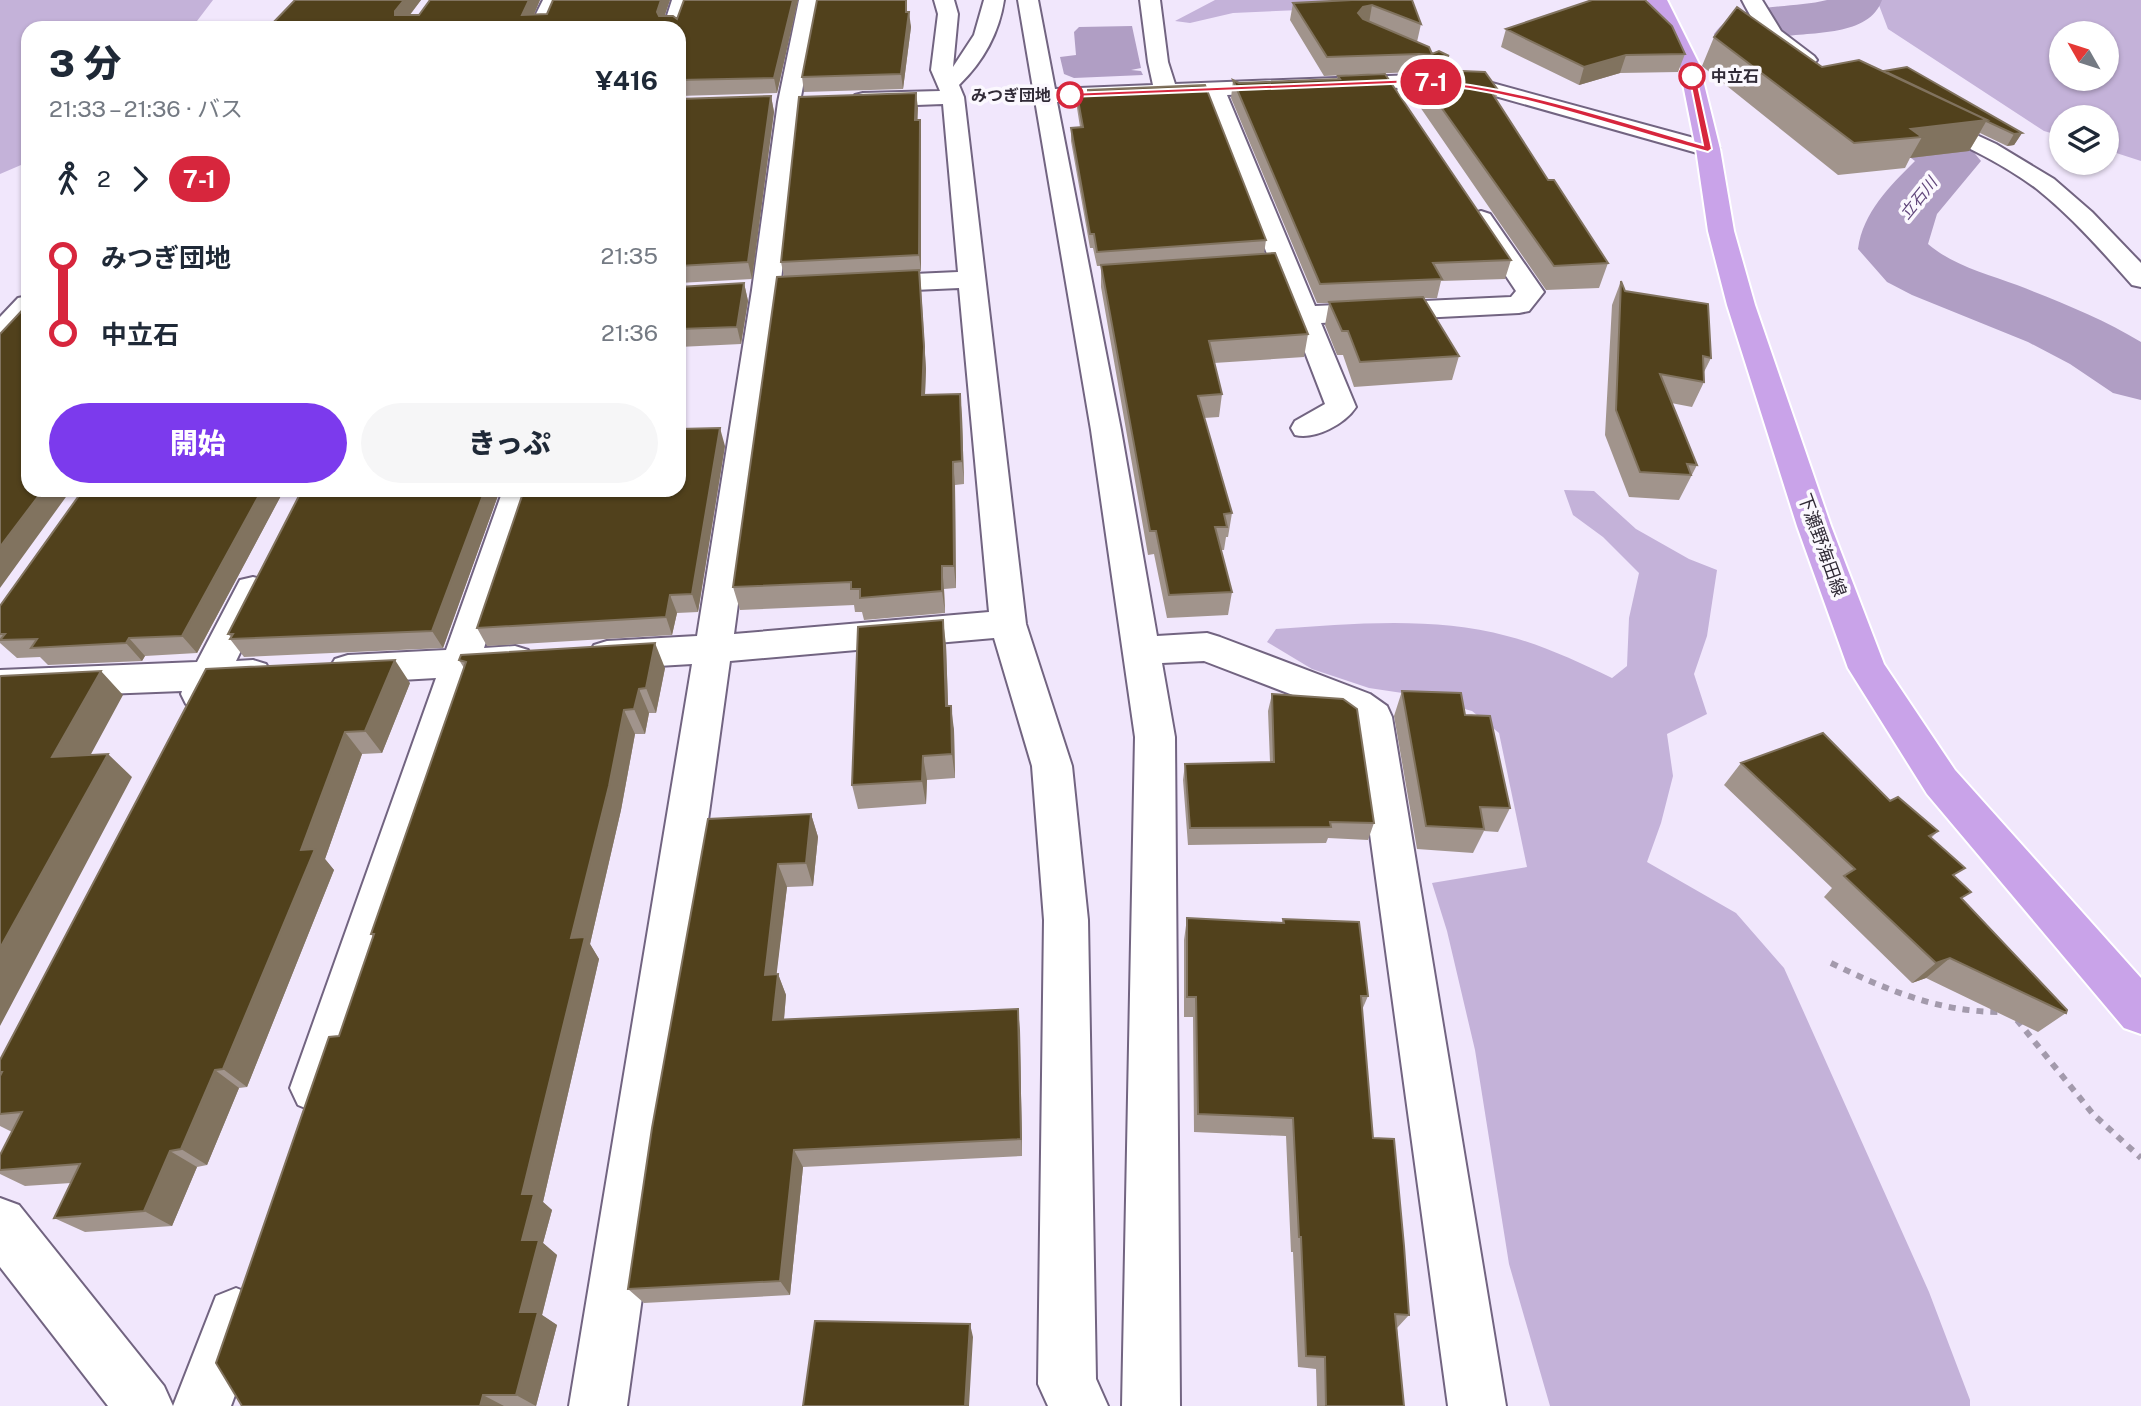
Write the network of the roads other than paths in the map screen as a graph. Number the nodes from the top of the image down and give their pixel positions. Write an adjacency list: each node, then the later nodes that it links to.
1 (553, 0): 10 (street)
2 (682, 0): 11 (street)
3 (809, 0): 35 (street)
4 (944, 0): 16 (street)
5 (994, 0): 16 (street)
6 (1028, 0): 19 (street)
7 (1657, 0): 23 (main road, 下瀬野海田線)
8 (1752, 0): 13 (street)
9 (1156, 1): 17 (street)
10 (542, 21)
11 (675, 21)
12 (1447, 64): 18 (street)
13 (1822, 68)
14 (1389, 82): 15 (street); 18 (street); 21 (street)
15 (1214, 89): 17 (street); 25 (street)
16 (950, 91): 20 (street); 27 (street)
17 (1166, 92): 19 (street)
18 (1511, 93): 23 (street)
19 (1045, 96): 36 (street)
20 (843, 100)
21 (1405, 106)
22 (1908, 110): 28 (street)
23 (1708, 149): 41 (main road, 下瀬野海田線)
24 (1468, 199): 30 (street)
25 (1284, 264): 26 (street); 30 (street)
26 (1256, 266)
27 (971, 279): 29 (street); 34 (street)
28 (2141, 279)
29 (848, 285)
30 (1304, 315): 31 (street)
31 (1306, 428)
32 (517, 497): 37 (street)
33 (272, 552): 38 (street)
34 (1008, 624): 35 (street); 48 (street)
35 (713, 649): 37 (street); 47 (street)
36 (1140, 650): 49 (street); 50 (street)
37 (462, 663): 38 (street); 42 (street)
38 (209, 676): 39 (street); 40 (street)
39 (0, 684)
40 (184, 725)
41 (2141, 1012)
42 (303, 1125)
43 (0, 1224): 45 (street)
44 (248, 1283): 46 (street)
45 (144, 1406)
46 (202, 1406)
47 (598, 1406)
48 (1079, 1406)
49 (1151, 1406)
50 (1477, 1406)

